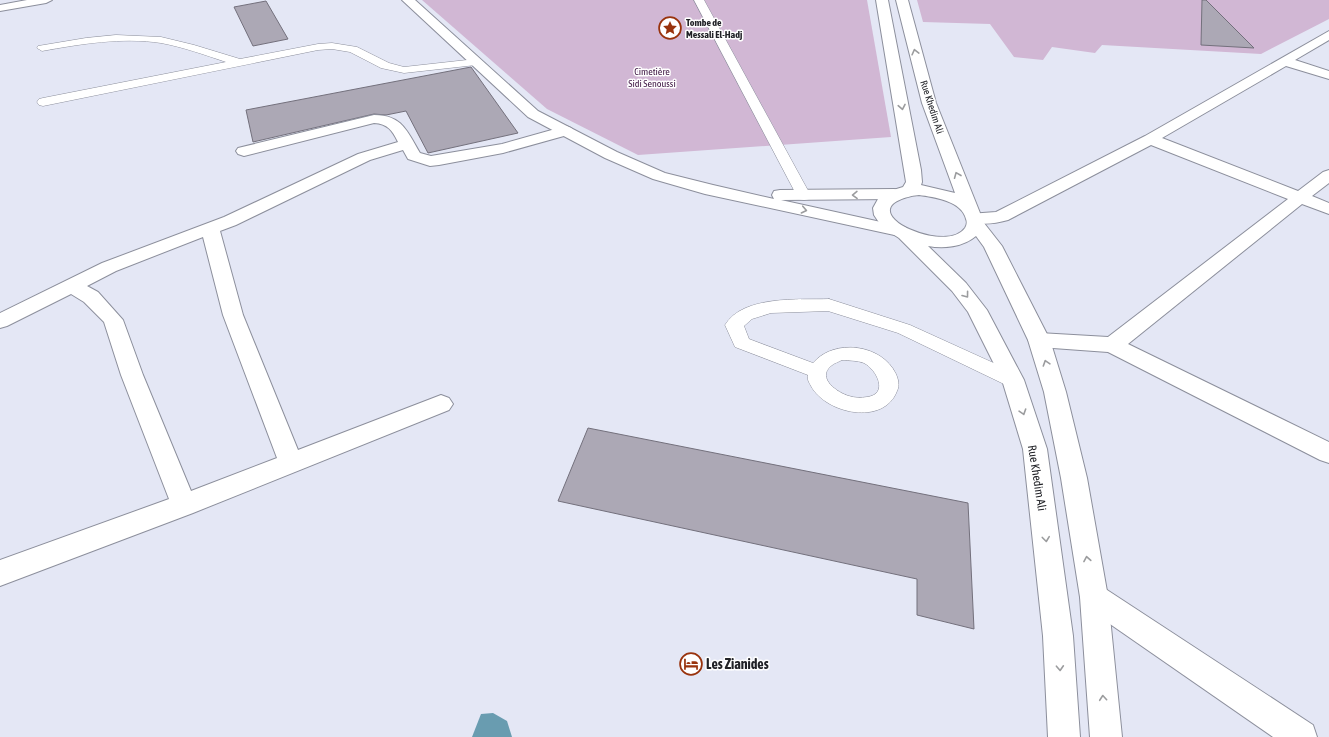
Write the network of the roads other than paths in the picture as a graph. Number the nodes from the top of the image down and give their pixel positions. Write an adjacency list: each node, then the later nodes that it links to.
1 (46, 0): 6 (street)
2 (408, 0): 11 (street)
3 (698, 0): 21 (lane)
4 (882, 0): 20 (street, one-way to 20)
5 (902, 0): 24 (street, Rue Khedim Ali, one-way to 5)
6 (0, 8)
7 (1329, 35): 9 (street)
8 (42, 48): 10 (lane)
9 (1285, 61): 12 (street); 15 (street)
10 (239, 62): 11 (lane); 13 (lane)
11 (476, 62): 14 (street)
12 (1329, 75)
13 (44, 102)
14 (566, 131): 16 (street); 19 (street)
15 (1150, 139): 22 (street); 24 (street)
16 (407, 144): 17 (street); 25 (street)
17 (244, 151)
18 (1329, 174): 22 (street)
19 (711, 190): 21 (street); 26 (street, one-way to 26)
20 (902, 192): 21 (street, one-way to 21); 24 (street); 26 (street, Rue Khedim Ali)
21 (804, 196)
22 (1301, 198): 23 (street); 30 (street)
23 (1329, 209)
24 (974, 217): 26 (street); 29 (street)
25 (210, 229): 27 (street); 35 (street)
26 (903, 233): 32 (street, Rue Khedim Ali, one-way to 32)
27 (71, 285): 28 (street); 36 (street)
28 (0, 321)
29 (1039, 340): 30 (street); 38 (street, one-way to 29)
30 (1112, 345): 34 (street)
31 (816, 370): 32 (lane)
32 (1013, 380): 39 (street, Rue Khedim Ali, one-way to 39)
33 (441, 404): 35 (street)
34 (1329, 453)
35 (291, 463): 36 (street)
36 (184, 505): 37 (street)
37 (0, 573)
38 (1094, 597): 40 (street, one-way to 38); 41 (street)
39 (1064, 737)
40 (1106, 737)
41 (1301, 737)

